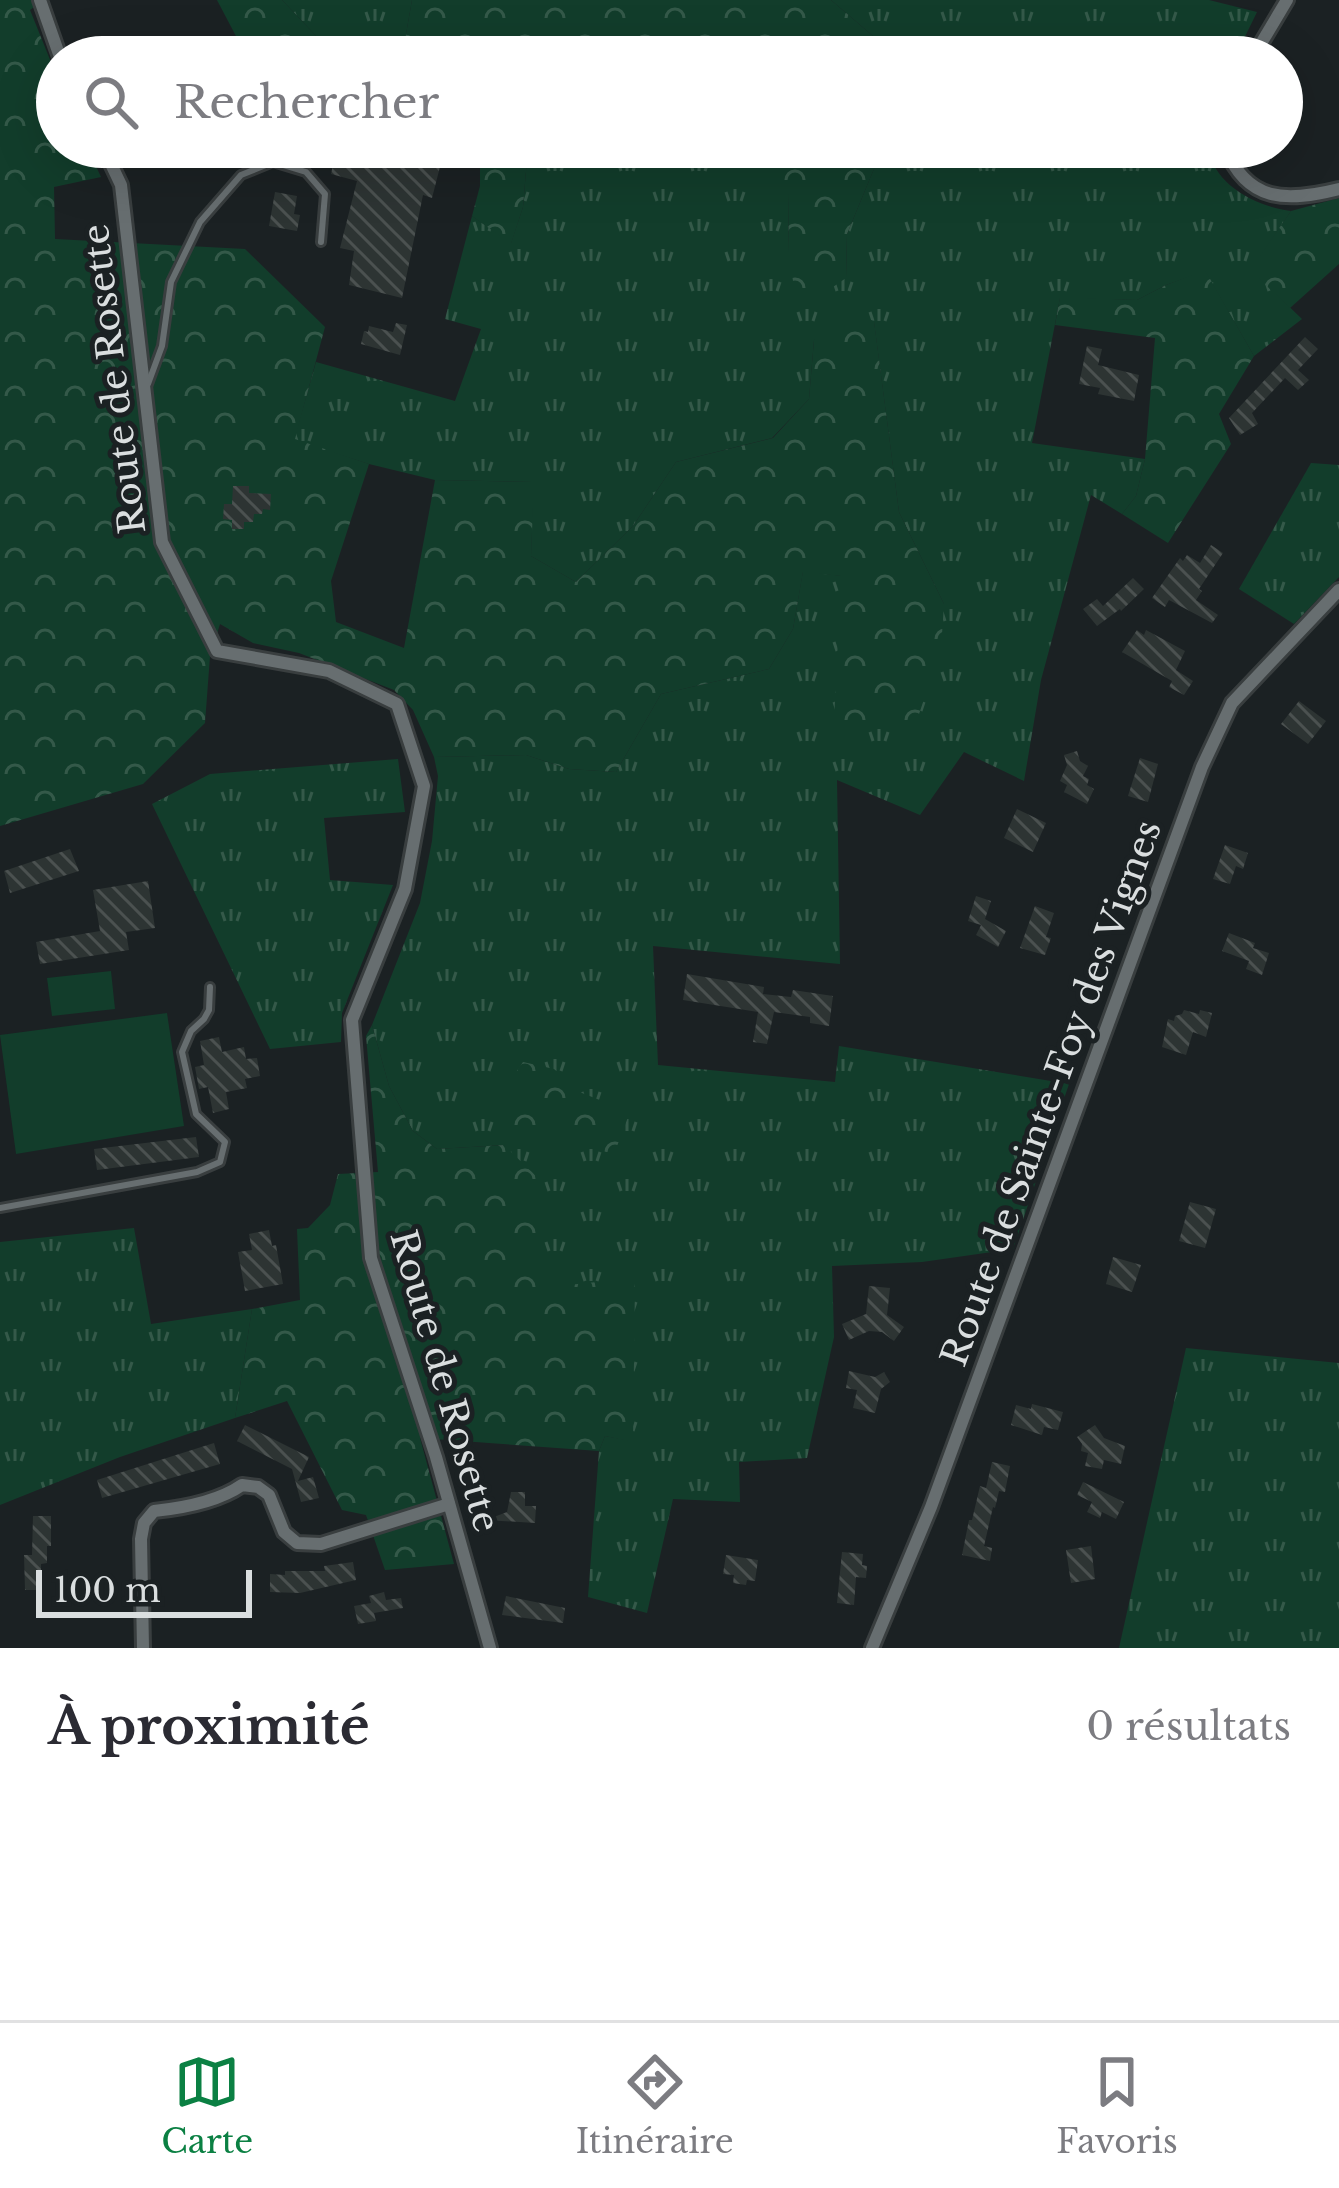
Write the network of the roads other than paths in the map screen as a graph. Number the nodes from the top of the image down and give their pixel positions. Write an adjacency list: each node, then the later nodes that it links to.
1 (40, 0): 3 (street)
2 (1287, 0): 4 (street)
3 (53, 36)
4 (1266, 36)
5 (113, 168): 11 (street, Route de Rosette)
6 (258, 168): 11 (lane)
7 (293, 168): 10 (lane)
8 (1233, 168): 9 (street)
9 (1339, 189)
10 (321, 242)
11 (146, 391): 15 (street, Route de Rosette)
12 (1339, 590): 18 (street, Route de Sainte-Foy des Vignes)
13 (210, 987): 14 (lane)
14 (0, 1208)
15 (449, 1504): 16 (street); 17 (street, Route de Rosette)
16 (143, 1648)
17 (490, 1648)
18 (872, 1648)

